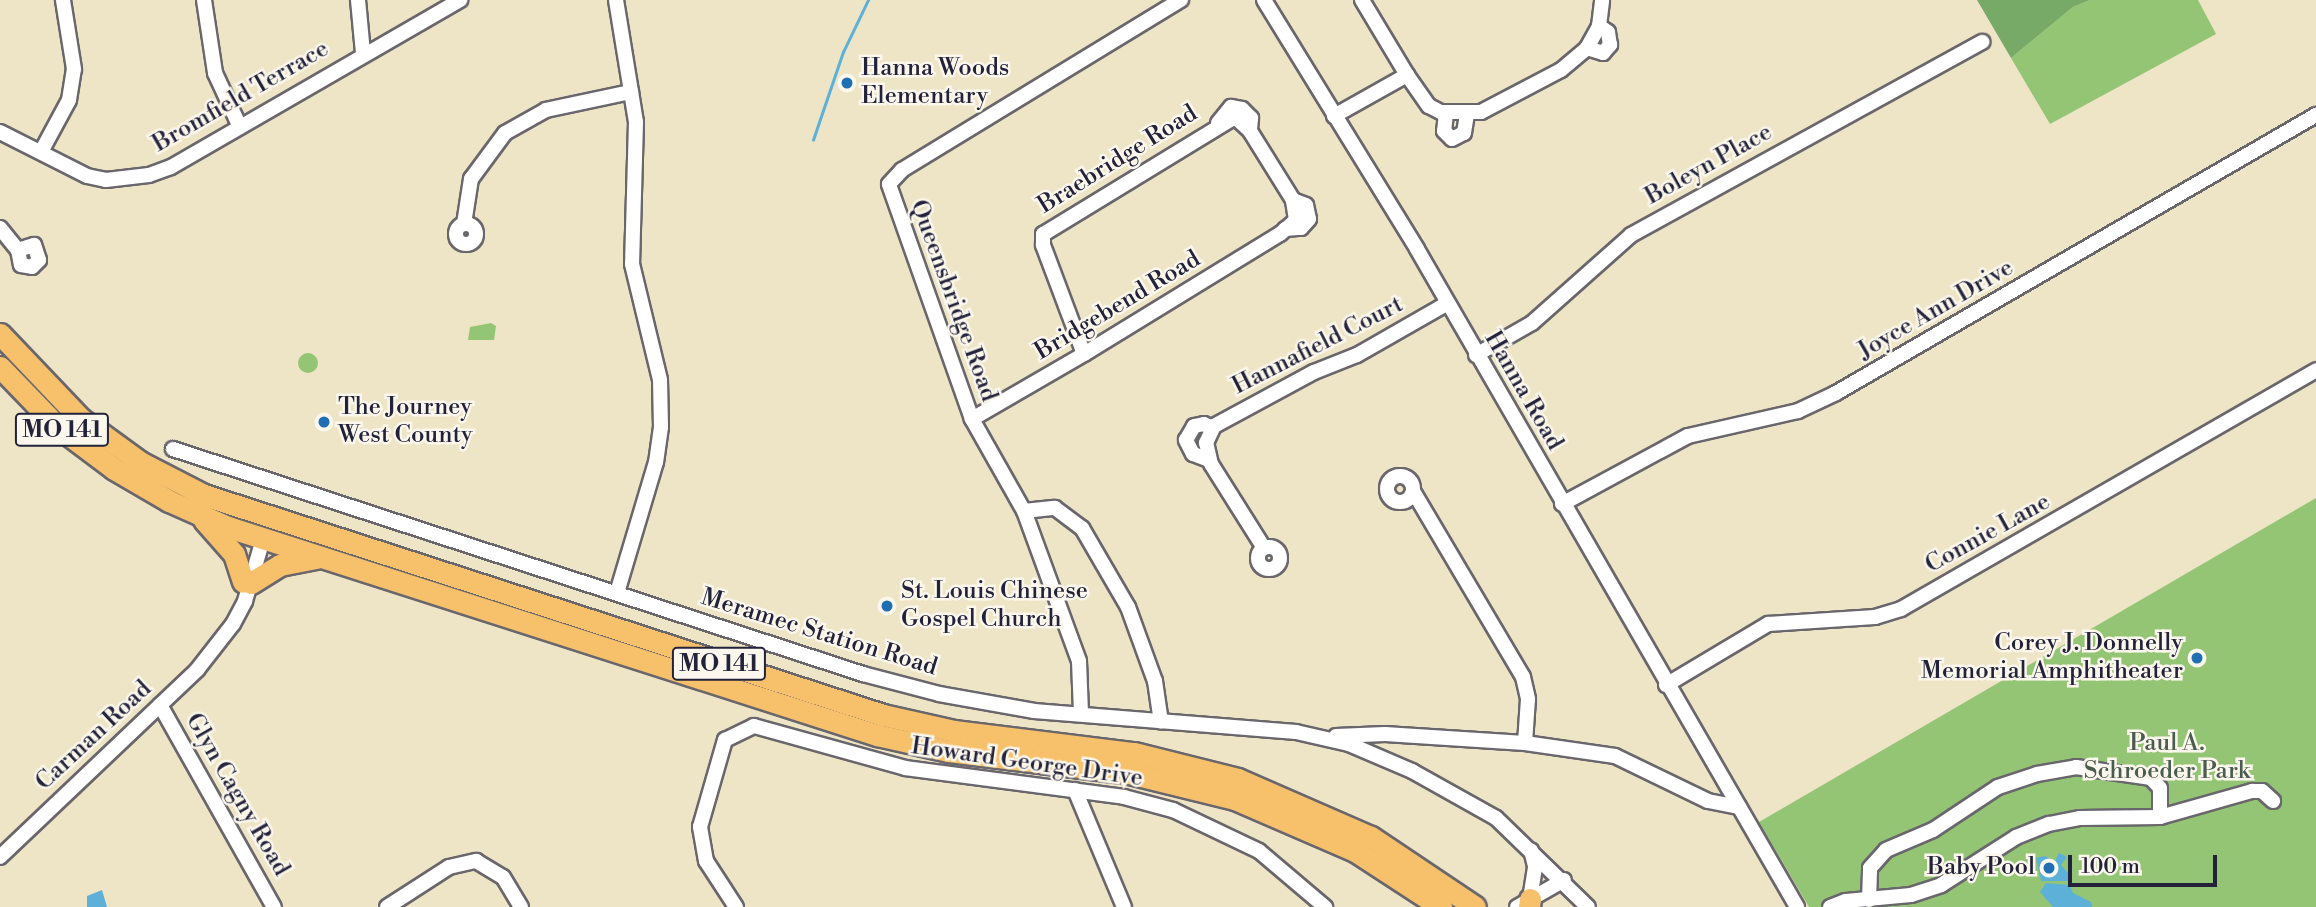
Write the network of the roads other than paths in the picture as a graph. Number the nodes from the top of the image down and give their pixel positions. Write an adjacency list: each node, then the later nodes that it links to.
1 (63, 0): 23 (street)
2 (204, 0): 20 (street)
3 (358, 0): 11 (street)
4 (460, 0): 11 (street, Bromfield Terrace)
5 (616, 0): 13 (street)
6 (1181, 0): 33 (street, Queensbridge Road)
7 (1264, 0): 16 (street, Hanna Road)
8 (1362, 0): 12 (street)
9 (1602, 0): 15 (street)
10 (1982, 42): 30 (street, Boleyn Place)
11 (363, 53): 20 (street, Bromfield Terrace)
12 (1406, 75): 14 (street); 16 (street)
13 (631, 92): 24 (street); 46 (street)
14 (1446, 113): 15 (street); 15 (street)
15 (1467, 115)
16 (1334, 116): 27 (street, Hanna Road)
17 (2316, 116): 38 (street, Joyce Ann Drive)
18 (1235, 117): 19 (street, Braebridge Road); 21 (street, Bridgebend Road)
19 (1217, 124): 21 (street, Braebridge Road); 29 (street, Braebridge Road)
20 (239, 125): 23 (street, Bromfield Terrace)
21 (1250, 131): 29 (street, Bridgebend Road)
22 (0, 132): 23 (street, Bromfield Terrace)
23 (42, 150)
24 (464, 224)
25 (0, 228): 26 (street)
26 (18, 250)
27 (1446, 304): 30 (street, Hanna Road); 34 (street, Hannafield Court)
28 (0, 334): 41 (highway, MO 141)
29 (1084, 354): 33 (street, Bridgebend Road)
30 (1476, 355): 38 (street, Hanna Road)
31 (0, 366): 40 (highway, MO 141)
32 (2316, 370): 47 (street, Connie Lane)
33 (972, 419): 39 (street, Queensbridge Road)
34 (1212, 428): 36 (street); 36 (street, Hannafield Court)
35 (173, 449): 46 (street, Meramec Station Road)
36 (1209, 460): 43 (street, Hannafield Court)
37 (1413, 491): 52 (street)
38 (1562, 505): 47 (street, Hanna Road)
39 (1024, 511): 49 (street, Queensbridge Road); 50 (street)
40 (200, 515): 42 (highway, MO 141); 45 (highway)
41 (271, 519): 42 (street, Carman Road); 70 (highway, MO 141)
42 (263, 539): 44 (highway, MO 141); 45 (street, Carman Road)
43 (1264, 548)
44 (321, 557): 45 (highway); 60 (highway, MO 141)
45 (247, 583): 48 (street, Carman Road)
46 (617, 593): 49 (street, Meramec Station Road)
47 (1666, 685): 55 (street, Hanna Road)
48 (160, 705): 58 (street, Carman Road); 63 (street, Glyn Cagny Road)
49 (1081, 713): 50 (street, Meramec Station Road)
50 (1161, 722): 51 (street, Meramec Station Road)
51 (1320, 737): 52 (street); 57 (street, Meramec Station Road)
52 (1525, 743): 55 (street)
53 (1074, 790): 66 (street, Howard George Drive); 67 (street); 68 (street, Howard George Drive)
54 (2273, 801): 56 (street)
55 (1739, 807): 72 (street, Hanna Road)
56 (2160, 817): 61 (street); 61 (street)
57 (1531, 849): 59 (street, Meramec Station Road); 62 (street)
58 (0, 857)
59 (1564, 880): 62 (street); 71 (street, Meramec Station Road)
60 (1421, 898): 69 (highway, MO 141)
61 (1869, 900): 73 (street)
62 (1525, 905)
63 (274, 907)
64 (387, 907): 65 (street)
65 (521, 907)
66 (736, 907)
67 (1124, 907)
68 (1325, 907)
69 (1441, 907)
70 (1475, 907)
71 (1588, 907)
72 (1797, 907)
73 (1830, 907)

